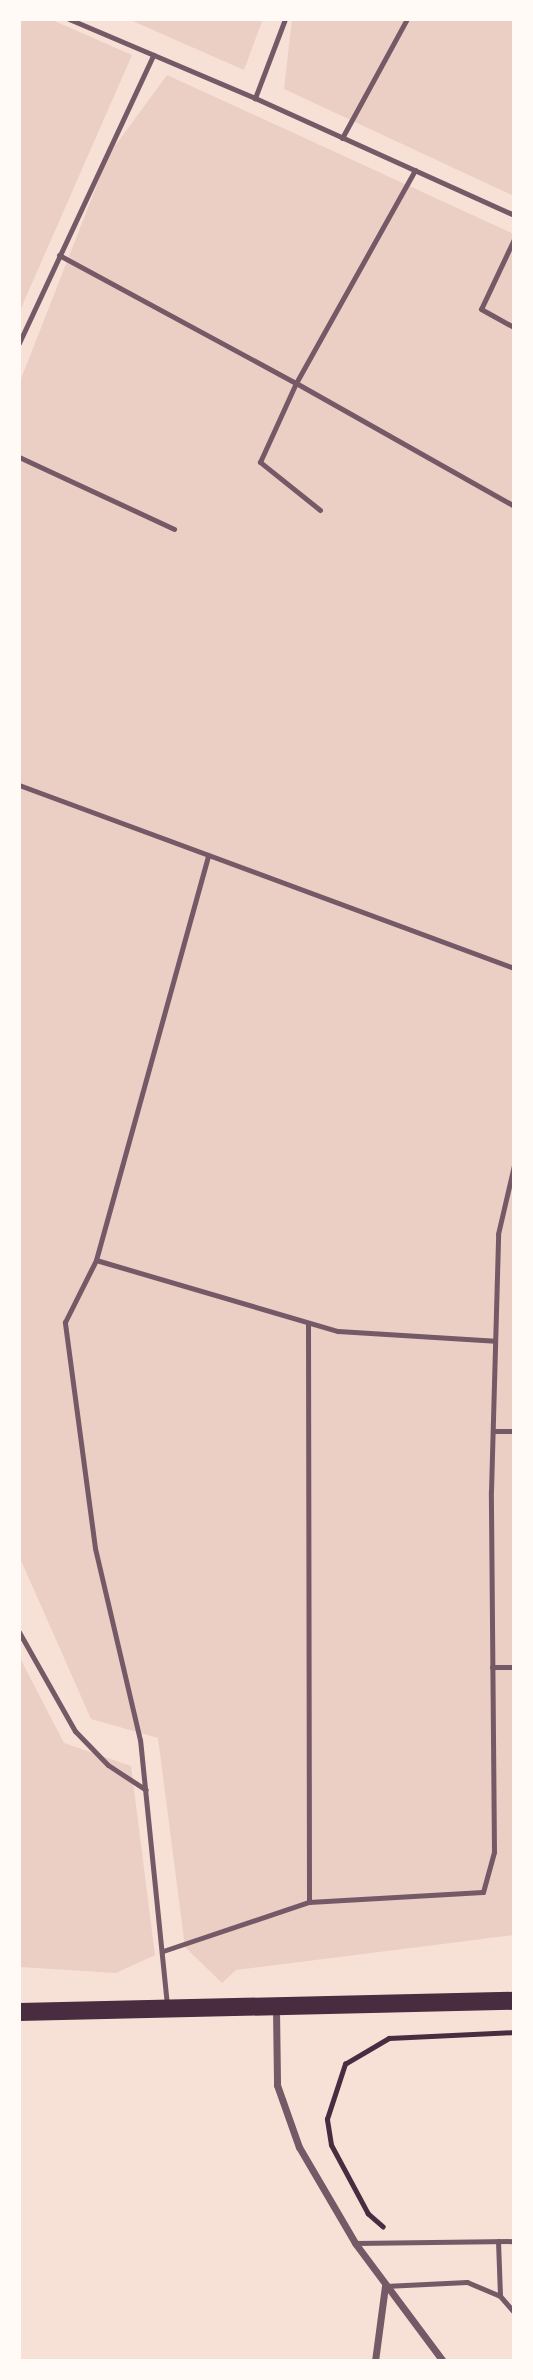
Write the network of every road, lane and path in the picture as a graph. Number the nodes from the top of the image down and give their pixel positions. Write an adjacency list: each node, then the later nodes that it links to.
1 (69, 19): 4 (lane)
2 (285, 19): 5 (lane)
3 (407, 19): 6 (lane)
4 (153, 55): 5 (lane); 11 (lane)
5 (254, 98): 6 (lane)
6 (342, 138): 7 (lane)
7 (415, 170): 9 (lane); 14 (lane)
8 (514, 204): 9 (lane)
9 (511, 214)
10 (514, 239): 12 (lane)
11 (59, 255): 13 (lane); 14 (lane)
12 (514, 327)
13 (19, 343)
14 (296, 383): 16 (lane); 17 (lane)
15 (19, 457): 18 (lane)
16 (514, 506)
17 (320, 510)
18 (174, 529)
19 (19, 785): 20 (lane)
20 (208, 855): 21 (lane); 23 (lane)
21 (514, 968)
22 (514, 1165): 25 (lane)
23 (96, 1260): 24 (lane); 31 (lane)
24 (308, 1323): 25 (lane); 32 (lane)
25 (495, 1341): 27 (lane)
26 (514, 1431): 27 (lane)
27 (493, 1432): 29 (lane)
28 (19, 1632): 31 (lane)
29 (492, 1667): 30 (lane); 32 (lane)
30 (514, 1667)
31 (146, 1790): 33 (lane)
32 (309, 1902): 33 (lane)
33 (163, 1951): 36 (lane)
34 (514, 2001): 35 (main road)
35 (276, 2004): 36 (main road); 42 (street)
36 (167, 2008): 37 (main road)
37 (19, 2012)
38 (514, 2032): 39 (path)
39 (392, 2230)
40 (498, 2241): 41 (lane); 42 (lane); 44 (lane)
41 (514, 2241)
42 (355, 2242): 43 (street)
43 (385, 2286): 44 (lane); 46 (street); 47 (street)
44 (500, 2296): 45 (lane)
45 (514, 2312)
46 (375, 2361)
47 (443, 2361)

